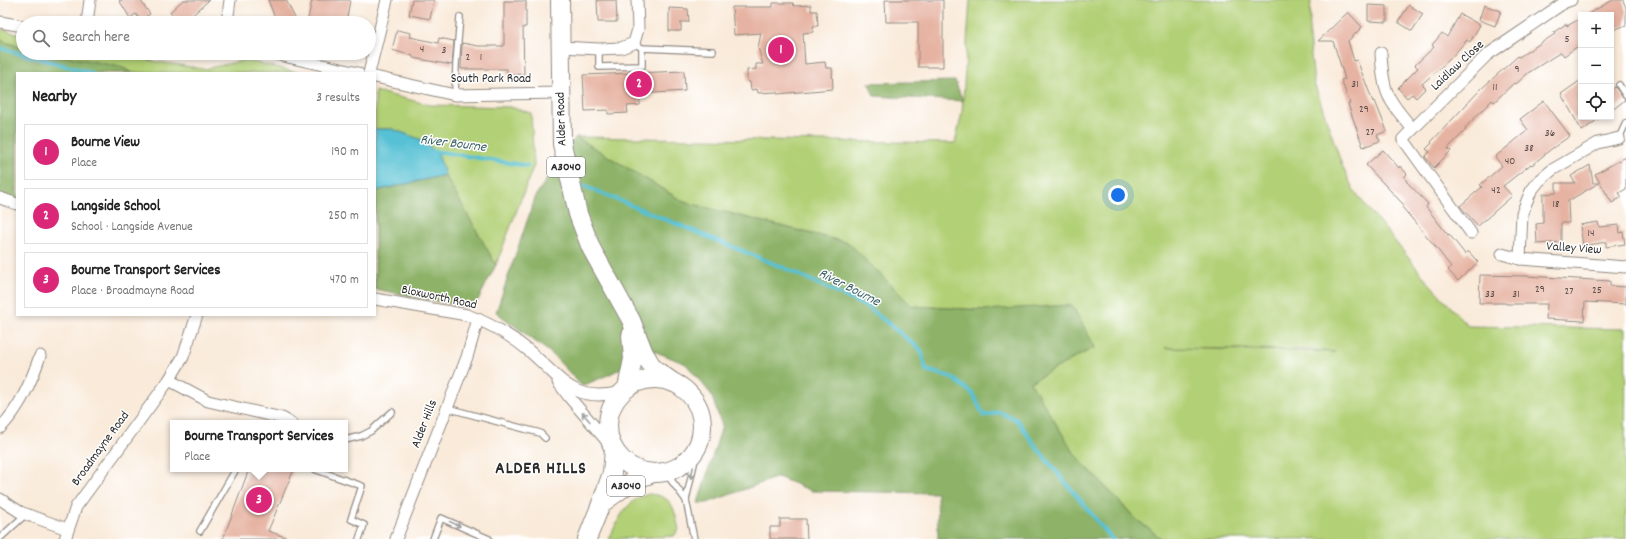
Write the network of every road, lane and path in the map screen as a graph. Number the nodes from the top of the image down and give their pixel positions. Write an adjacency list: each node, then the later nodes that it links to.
1 (90, 0): 7 (street)
2 (230, 0): 8 (street)
3 (387, 0): 12 (street)
4 (560, 0): 14 (main road, Alder Road / A3040)
5 (637, 0): 13 (street)
6 (1567, 1): 28 (street, Laidlaw Close)
7 (88, 16)
8 (228, 16)
9 (460, 17): 25 (lane)
10 (0, 22): 11 (street)
11 (16, 25)
12 (376, 45)
13 (638, 45): 15 (street); 15 (lane); 16 (lane)
14 (561, 47): 15 (street); 24 (main road, Alder Road / A3040)
15 (599, 50)
16 (713, 51)
17 (1381, 53): 28 (street)
18 (301, 60): 20 (street)
19 (372, 60): 21 (street)
20 (354, 72)
21 (369, 72)
22 (376, 77): 25 (street, South Park Road)
23 (1619, 85): 26 (lane)
24 (561, 93): 25 (street, South Park Road); 39 (main road, Alder Road / A3040)
25 (455, 95)
26 (1626, 96)
27 (1626, 123): 29 (lane)
28 (1413, 129): 32 (street, Laidlaw Close)
29 (1622, 138): 34 (street)
30 (0, 198): 31 (street)
31 (16, 204)
32 (1471, 233)
33 (1502, 254): 34 (street, Valley View)
34 (1520, 259): 35 (street, Valley View)
35 (1626, 267)
36 (376, 299): 38 (street, Bloxworth Road)
37 (197, 316): 42 (street, Broadmayne Road)
38 (478, 319): 41 (street, Bloxworth Road); 45 (street, Alder Hills)
39 (630, 320): 43 (main road, Alder Road / A3040); 44 (main road, Alder Road / A3040)
40 (40, 356): 48 (street)
41 (552, 373): 44 (street, Bloxworth Road); 52 (street, Bloxworth Road, one-way to 41)
42 (169, 380): 47 (street); 61 (street, Broadmayne Road)
43 (674, 383): 44 (main road, A3040); 51 (main road, A3040)
44 (624, 390): 52 (main road, A3040)
45 (447, 408): 49 (lane); 64 (street, Alder Hills)
46 (392, 412): 50 (lane)
47 (286, 420)
48 (0, 428)
49 (545, 438)
50 (348, 439)
51 (698, 446): 55 (main road, A3040); 57 (lane, one-way to 57)
52 (613, 448): 55 (main road, A3040); 58 (main road, A3040)
53 (234, 472): 60 (lane)
54 (322, 472): 63 (lane)
55 (659, 472): 57 (lane); 58 (main road, A3040)
56 (0, 499): 59 (street)
57 (686, 500): 68 (lane)
58 (602, 504): 67 (main road, A3040)
59 (26, 514): 61 (street); 62 (lane)
60 (200, 531)
61 (66, 534)
62 (0, 538)
63 (359, 539)
64 (396, 539)
65 (433, 539): 66 (lane, one-way to 66)
66 (489, 539)
67 (587, 539)
68 (693, 539)

